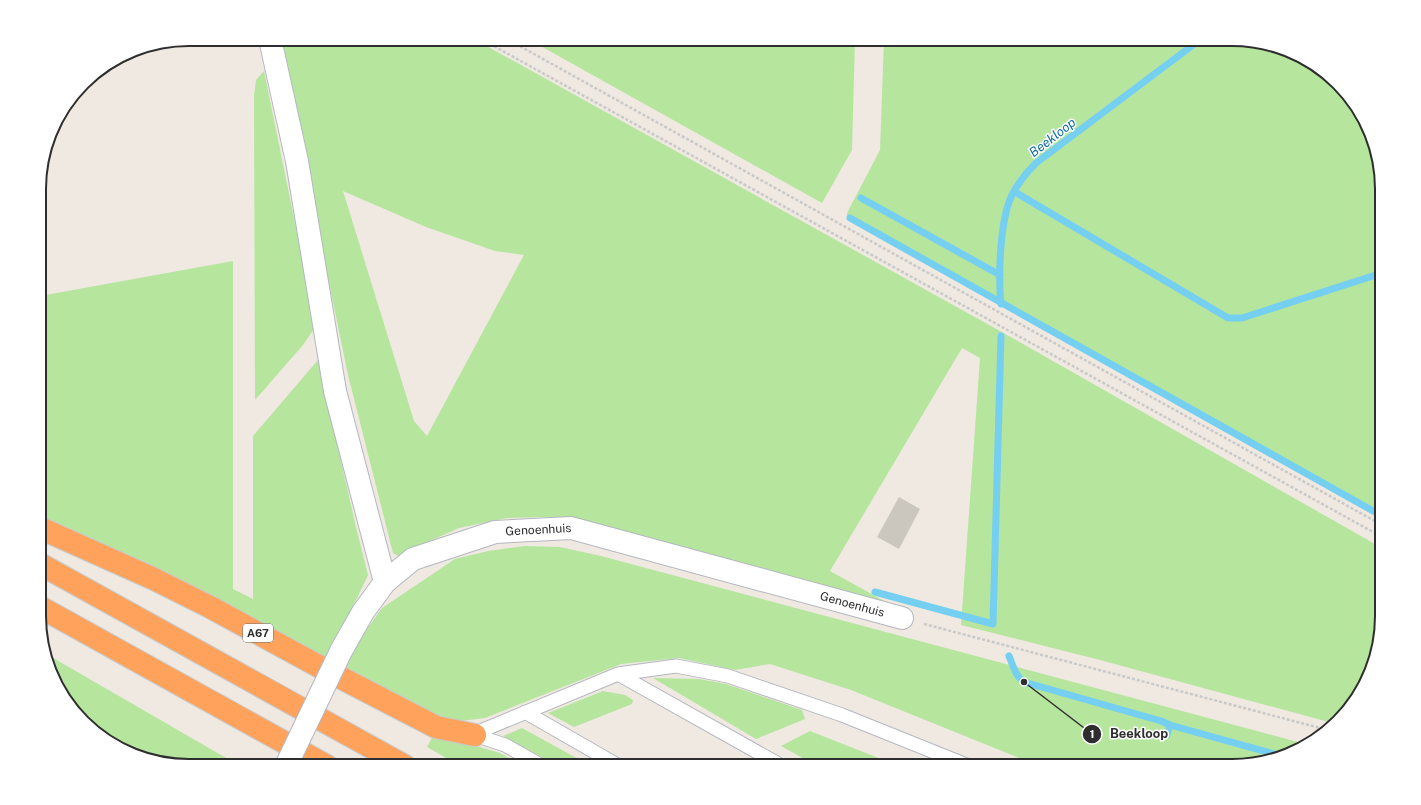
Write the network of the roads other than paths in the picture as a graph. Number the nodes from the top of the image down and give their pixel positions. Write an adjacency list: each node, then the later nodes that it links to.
1 (272, 46): 4 (street)
2 (46, 531): 9 (highway, A67)
3 (46, 567): 12 (highway)
4 (385, 582): 6 (street, Genoenhuis); 10 (street, Genoenhuis, bridge)
5 (46, 610): 11 (highway)
6 (902, 618)
7 (618, 674): 8 (lane); 15 (lane); 16 (lane)
8 (525, 712): 9 (lane); 14 (lane)
9 (475, 735): 13 (lane, A67)
10 (289, 759)
11 (314, 759)
12 (392, 759)
13 (530, 759)
14 (607, 759)
15 (770, 759)
16 (952, 759)

